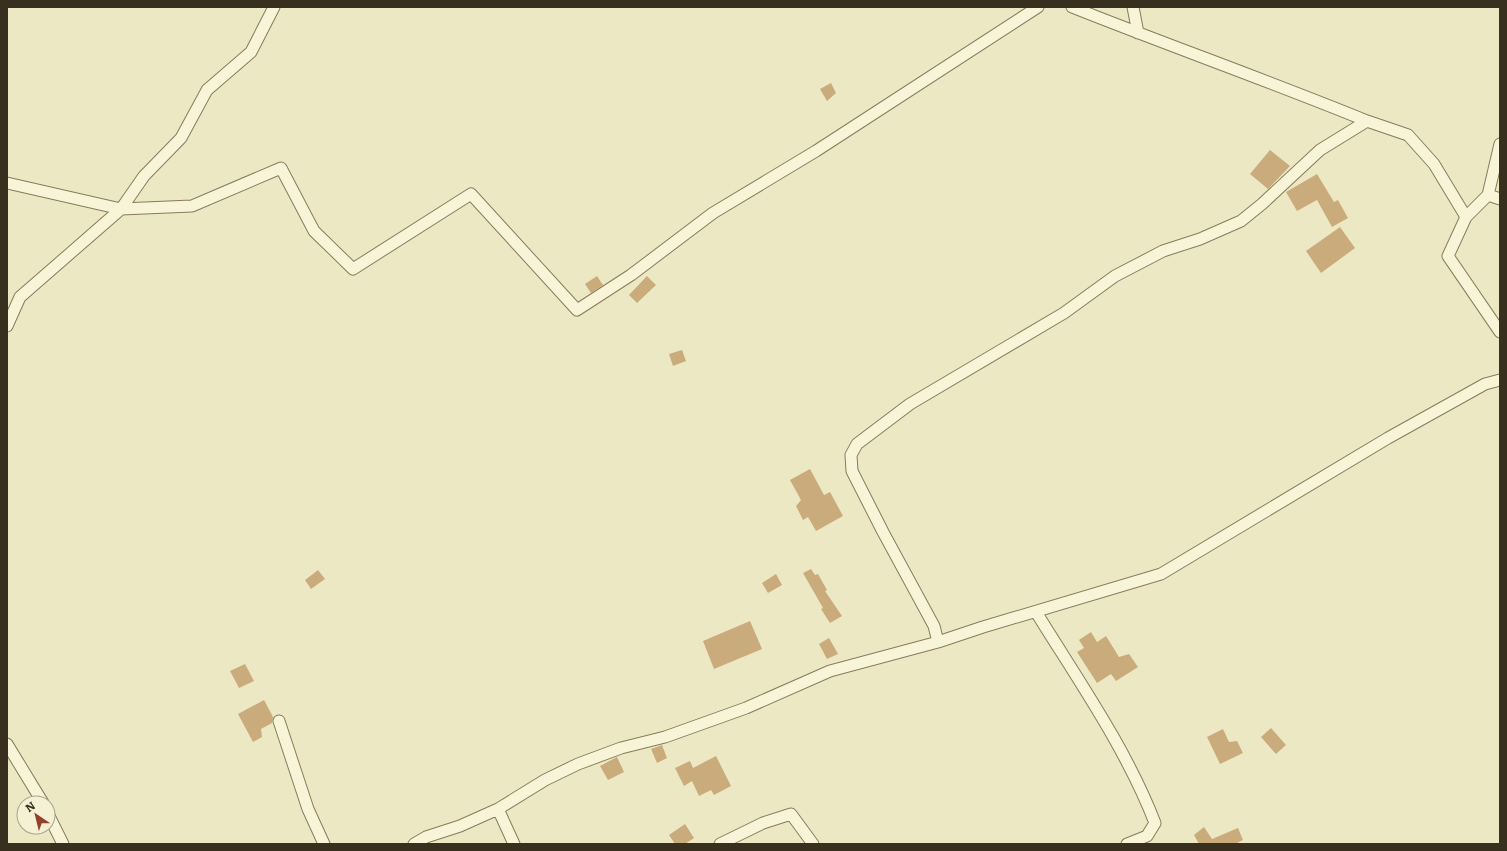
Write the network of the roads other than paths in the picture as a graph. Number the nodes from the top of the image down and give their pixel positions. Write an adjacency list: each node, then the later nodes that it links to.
1 (274, 7): 11 (street)
2 (1038, 7): 11 (street)
3 (1072, 7): 5 (street)
4 (1133, 7): 5 (street)
5 (1138, 33): 6 (street)
6 (1367, 121): 12 (street); 17 (street)
7 (1500, 144): 9 (street)
8 (7, 183): 11 (street)
9 (1488, 195): 10 (street); 12 (street)
10 (1500, 199)
11 (121, 209): 13 (street)
12 (1466, 217): 14 (street)
13 (7, 326)
14 (1500, 332)
15 (1500, 380): 16 (street)
16 (1036, 612): 17 (street); 29 (street)
17 (938, 642): 21 (street)
18 (279, 721): 24 (street)
19 (7, 744): 20 (street)
20 (38, 795)
21 (498, 809): 25 (street); 26 (street)
22 (56, 830): 23 (street)
23 (63, 844)
24 (324, 844)
25 (414, 844)
26 (514, 844)
27 (720, 844): 28 (street)
28 (812, 844)
29 (1127, 844)

